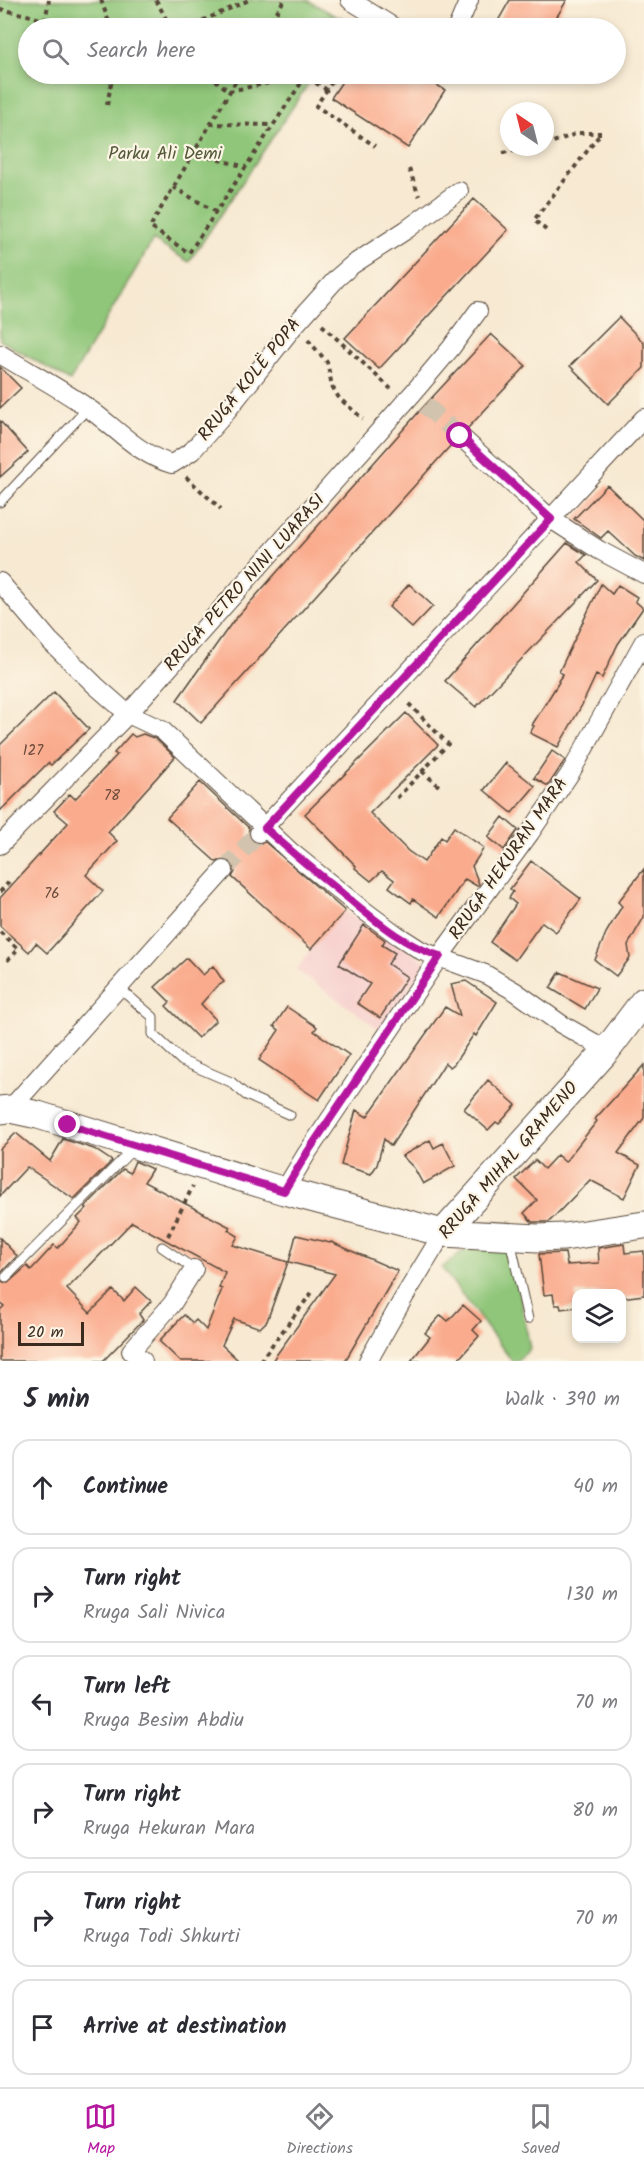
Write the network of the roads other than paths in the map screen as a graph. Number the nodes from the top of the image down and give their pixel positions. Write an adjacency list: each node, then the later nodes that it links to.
1 (350, 0): 3 (street)
2 (469, 0): 4 (street)
3 (379, 18)
4 (461, 18)
5 (459, 191): 8 (street, RRUGA KOLË POPA)
6 (478, 310): 16 (street, RRUGA PETRO NINI LUARASI)
7 (0, 354): 8 (street, RRUGA KOLË POPA)
8 (88, 408): 11 (lane)
9 (644, 418): 12 (street)
10 (460, 436): 12 (street)
11 (0, 502)
12 (551, 519): 13 (street); 17 (street)
13 (644, 574)
14 (0, 582): 16 (street)
15 (644, 641): 20 (street, RRUGA HEKURAN MARA)
16 (128, 714): 17 (street); 18 (street, RRUGA PETRO NINI LUARASI)
17 (262, 830): 20 (street)
18 (0, 845)
19 (224, 870): 21 (street)
20 (440, 956): 23 (street); 27 (street, RRUGA HEKURAN MARA)
21 (118, 987): 24 (street); 25 (lane)
22 (644, 1001): 23 (street, RRUGA MIHAL GRAMENO)
23 (607, 1050): 29 (street, RRUGA MIHAL GRAMENO)
24 (5, 1110): 26 (street)
25 (290, 1115)
26 (136, 1146): 27 (street); 33 (lane)
27 (284, 1191): 29 (street)
28 (644, 1225): 30 (street)
29 (444, 1233): 30 (street); 36 (street, RRUGA MIHAL GRAMENO)
30 (509, 1237): 34 (lane)
31 (162, 1247): 32 (lane)
32 (194, 1269): 35 (street)
33 (6, 1277)
34 (528, 1319)
35 (134, 1356)
36 (368, 1361)

